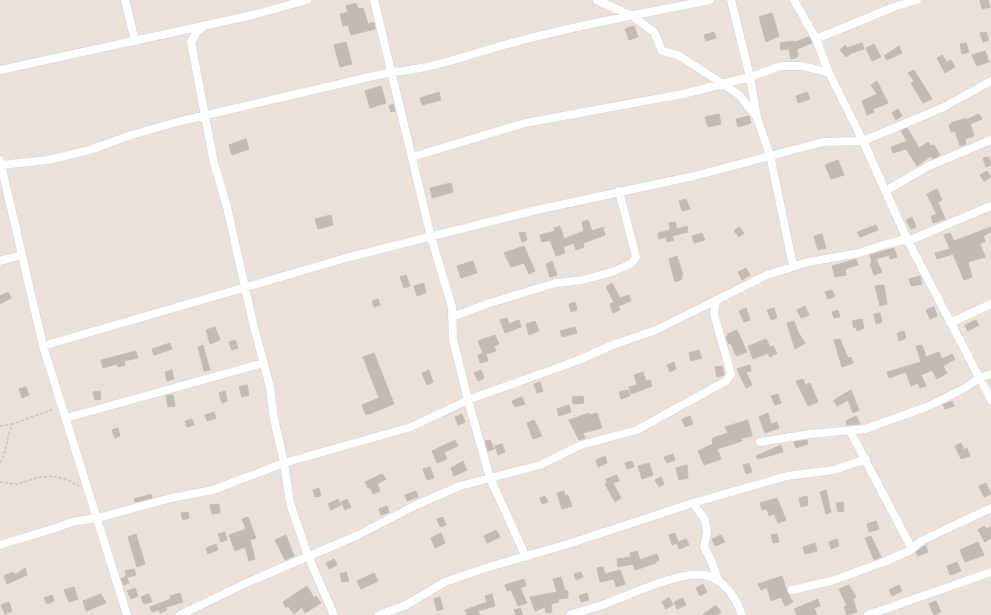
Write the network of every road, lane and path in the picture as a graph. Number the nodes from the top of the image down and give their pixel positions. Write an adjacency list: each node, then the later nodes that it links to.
1 (125, 0): 13 (street)
2 (304, 0): 9 (street)
3 (374, 0): 15 (street)
4 (597, 0): 10 (street)
5 (710, 0): 10 (street)
6 (731, 0): 17 (street)
7 (794, 0): 12 (street)
8 (917, 0): 12 (street)
9 (285, 3): 11 (street)
10 (632, 16): 15 (street); 19 (street)
11 (205, 25): 13 (street); 20 (street)
12 (816, 39): 16 (street)
13 (135, 41): 14 (street)
14 (0, 70)
15 (391, 72): 20 (street); 25 (street)
16 (829, 73): 17 (street); 23 (street)
17 (750, 77): 19 (street); 21 (street)
18 (991, 81): 23 (street)
19 (724, 84): 21 (street); 25 (street)
20 (205, 117): 26 (street); 35 (street)
21 (757, 118): 24 (street)
22 (991, 140): 28 (street)
23 (863, 141): 24 (street); 28 (street)
24 (770, 155): 27 (street); 34 (street)
25 (412, 157): 30 (street)
26 (1, 162): 32 (street)
27 (619, 191): 30 (street); 38 (street)
28 (885, 191): 31 (street)
29 (991, 206): 31 (street)
30 (431, 237): 35 (street); 38 (street)
31 (907, 240): 34 (street); 39 (street)
32 (22, 255): 33 (street); 40 (street)
33 (0, 261)
34 (793, 266): 36 (street)
35 (245, 287): 40 (street); 41 (street)
36 (716, 300): 44 (street); 55 (street)
37 (991, 304): 39 (street)
38 (452, 317): 44 (street)
39 (950, 323): 43 (street)
40 (43, 346): 46 (street)
41 (264, 363): 47 (street); 54 (street)
42 (991, 374): 43 (street)
43 (980, 378): 45 (street); 50 (street)
44 (468, 400): 54 (street); 55 (street)
45 (991, 400)
46 (62, 406): 47 (street); 48 (path)
47 (66, 418): 57 (street)
48 (13, 424): 49 (path); 53 (path)
49 (0, 426)
50 (850, 431): 51 (street); 52 (street)
51 (760, 442)
52 (866, 459): 58 (street); 62 (street)
53 (0, 463)
54 (284, 463): 60 (street); 63 (street)
55 (490, 478): 63 (street); 64 (street)
56 (0, 482): 57 (path)
57 (88, 489): 60 (street)
58 (693, 503): 64 (street); 66 (street)
59 (991, 508): 62 (street)
60 (98, 518): 61 (street); 68 (street)
61 (0, 545)
62 (912, 549): 67 (street)
63 (308, 556): 69 (street); 70 (street)
64 (526, 556): 71 (street)
65 (991, 572): 74 (street)
66 (718, 579): 72 (street); 73 (street)
67 (792, 590)
68 (125, 614)
69 (180, 615)
70 (334, 615)
71 (378, 615)
72 (570, 615)
73 (742, 615)
74 (868, 615)

